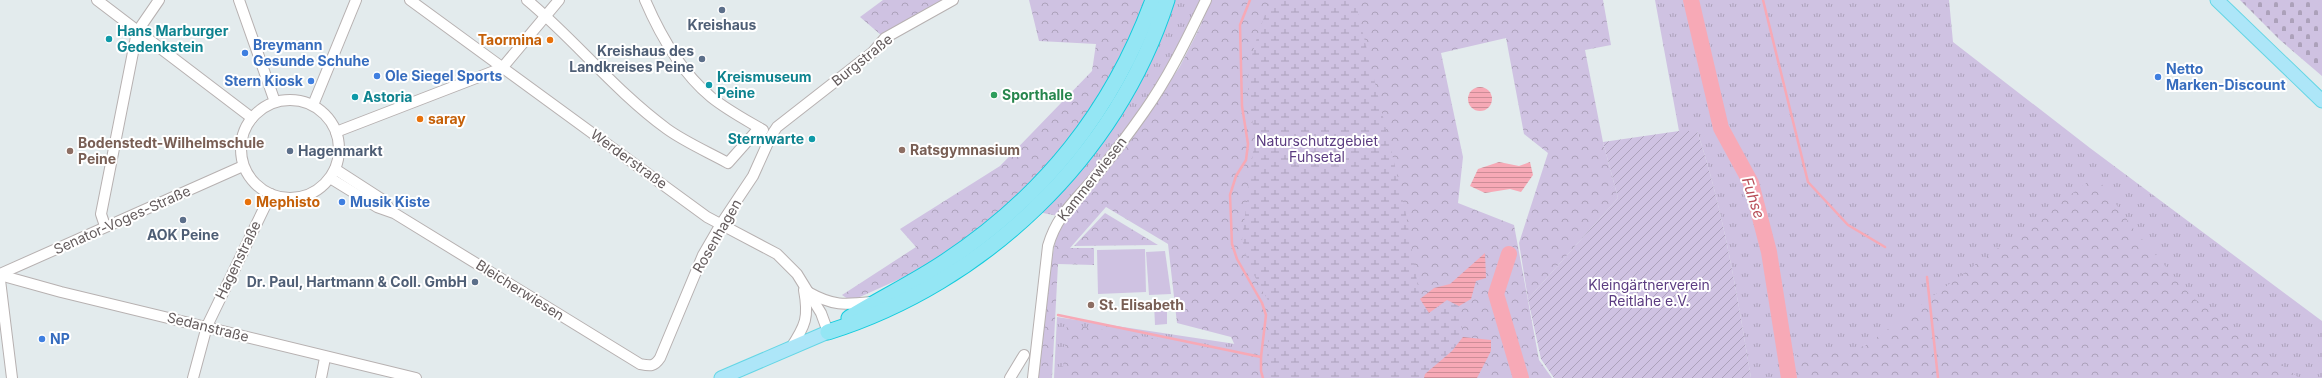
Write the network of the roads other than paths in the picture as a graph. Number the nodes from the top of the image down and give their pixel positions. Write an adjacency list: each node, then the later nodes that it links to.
1 (97, 0): 14 (street)
2 (158, 0): 14 (street)
3 (239, 0): 17 (street)
4 (356, 0): 18 (street)
5 (410, 0): 15 (street, Werderstraße)
6 (526, 0): 13 (street)
7 (559, 0): 13 (street)
8 (645, 0): 21 (street)
9 (953, 0): 19 (street, Burgstraße)
10 (1206, 0): 45 (street, Kammerwiesen)
11 (2217, 0): 16 (main road)
12 (1164, 1): 32 (highway); 34 (highway)
13 (546, 16): 15 (street); 21 (street)
14 (137, 32): 20 (street); 28 (street)
15 (502, 68): 22 (street); 27 (street, Werderstraße)
16 (2322, 101)
17 (275, 102): 18 (street); 20 (street)
18 (313, 105): 22 (street)
19 (794, 113): 23 (street, Rosenhagen)
20 (252, 118): 24 (street)
21 (759, 128): 23 (street)
22 (336, 132): 25 (street)
23 (771, 136): 27 (street, Rosenhagen)
24 (243, 166): 26 (street); 28 (street, Senator-Voges-Straße)
25 (332, 174): 26 (street); 38 (street, Bleicherwiesen)
26 (271, 194): 33 (street, Hagenstraße)
27 (721, 224): 31 (street, Werderstraße); 38 (street, Rosenhagen)
28 (105, 226): 29 (street, Senator-Voges-Straße)
29 (0, 274): 33 (street, Sedanstraße)
30 (0, 280): 39 (street)
31 (806, 288): 32 (street); 34 (street, Werderstraße); 35 (street)
32 (877, 301): 34 (highway)
33 (206, 326): 37 (street, Sedanstraße); 40 (street, Hagenstraße)
34 (828, 332): 35 (main road)
35 (790, 349): 43 (main road)
36 (1024, 355): 44 (street)
37 (326, 358): 41 (street); 42 (street, Sedanstraße)
38 (651, 366)
39 (12, 378)
40 (193, 378)
41 (321, 378)
42 (416, 378)
43 (721, 378)
44 (1010, 378)
45 (1033, 378)

